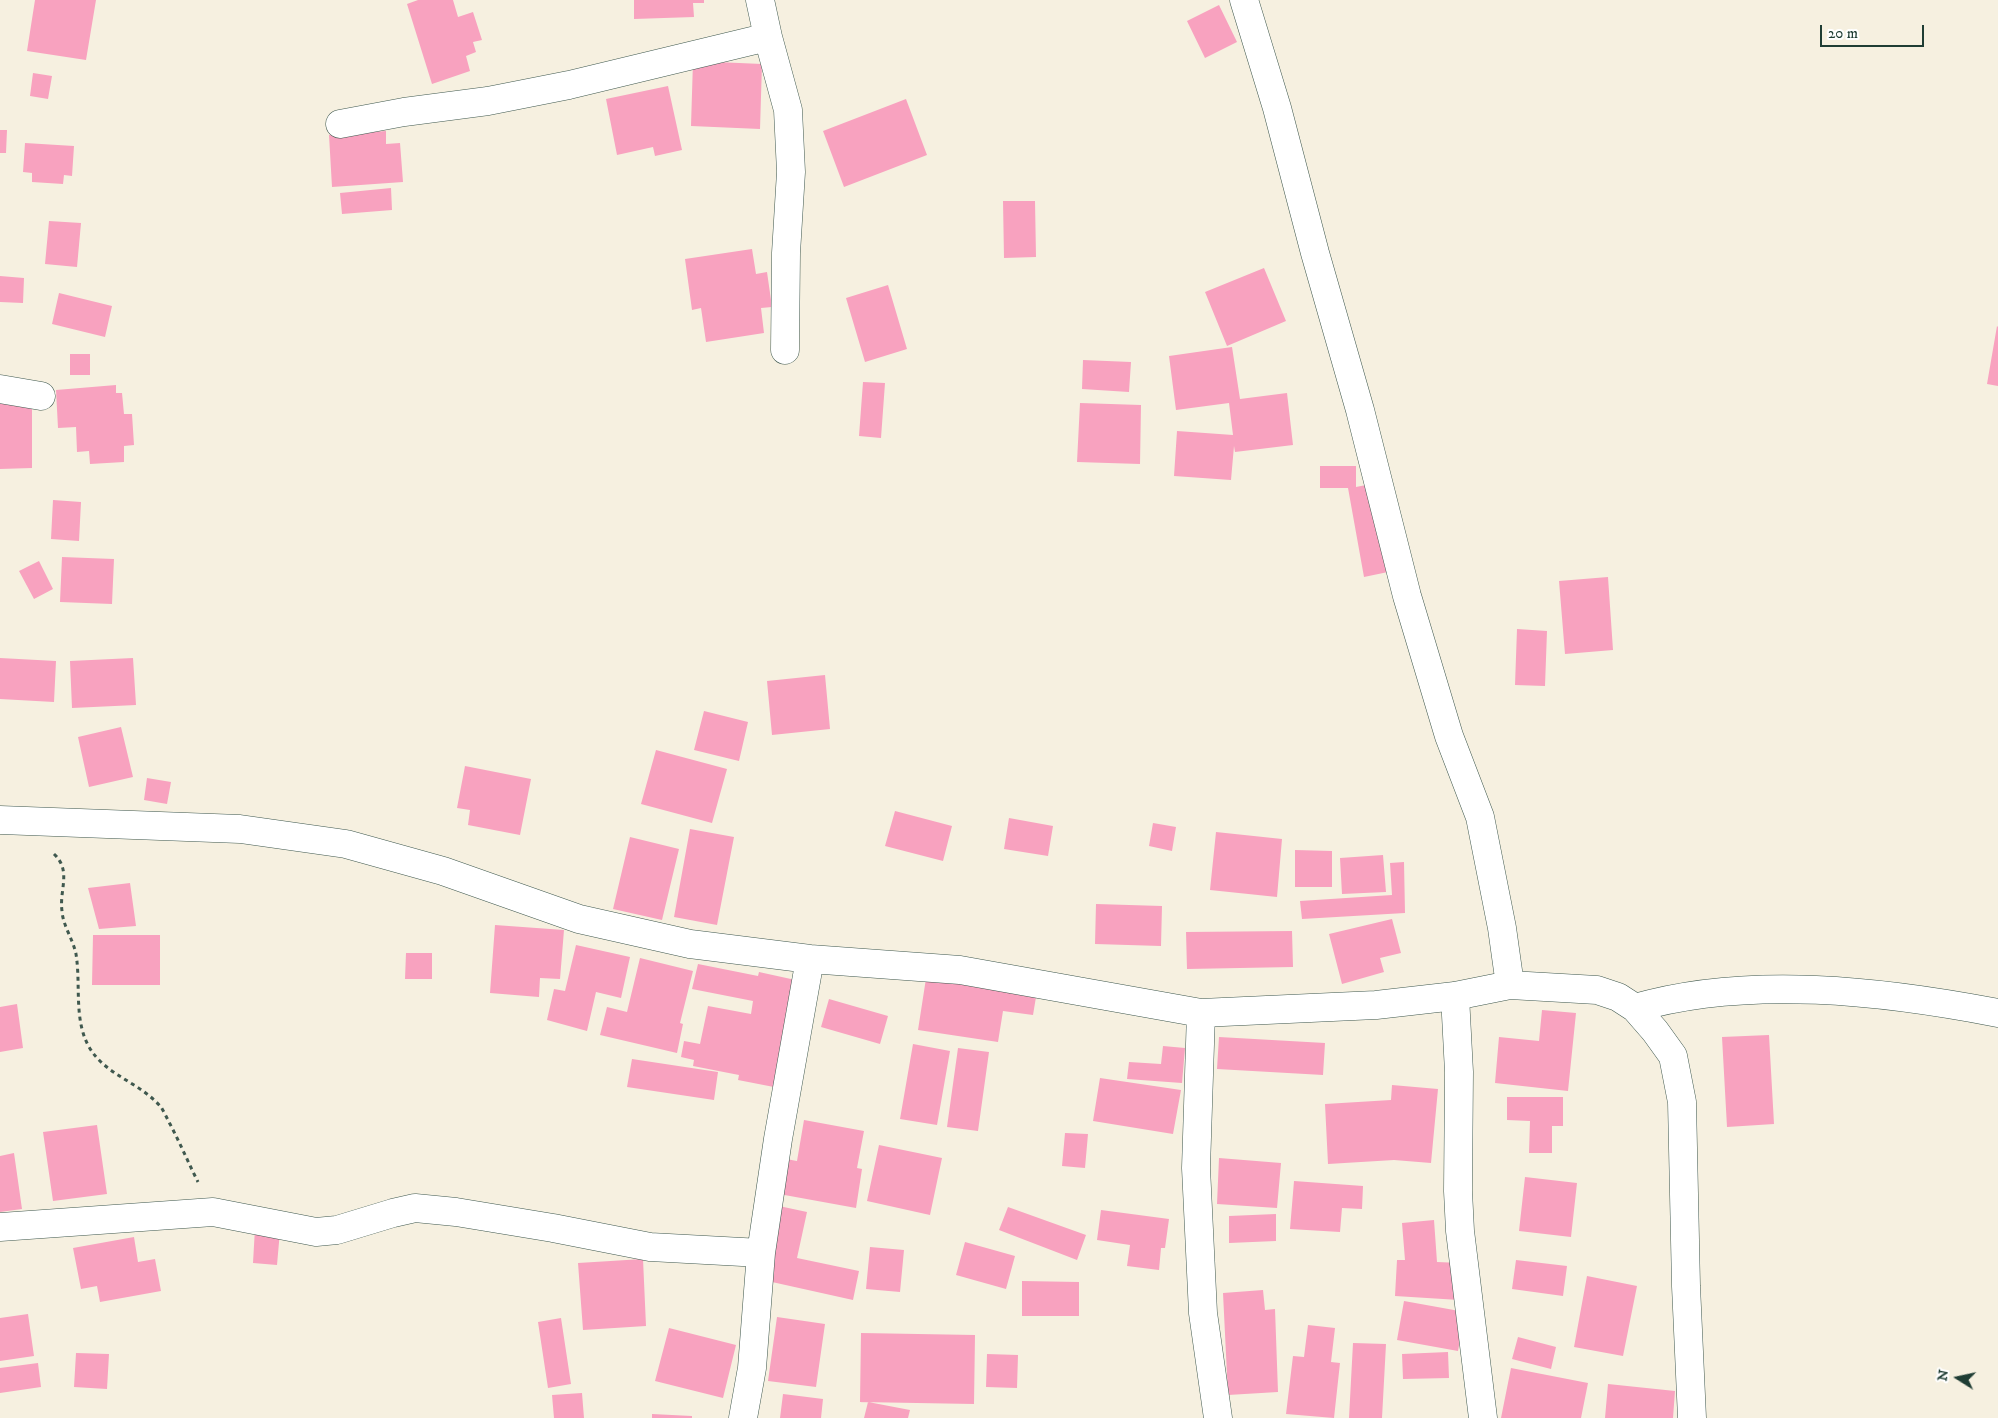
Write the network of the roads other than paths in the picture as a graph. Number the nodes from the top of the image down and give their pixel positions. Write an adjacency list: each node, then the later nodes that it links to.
1 (760, 0): 3 (street)
2 (1244, 0): 10 (street)
3 (768, 37): 4 (street); 5 (street)
4 (340, 124)
5 (785, 350)
6 (0, 389): 7 (street)
7 (41, 396)
8 (8, 820): 9 (street)
9 (810, 959): 13 (street); 16 (street)
10 (1510, 985): 11 (street); 12 (street)
11 (1455, 996): 13 (street); 19 (street)
12 (1635, 1008): 14 (street); 20 (street)
13 (1201, 1013): 18 (street)
14 (1998, 1013)
15 (0, 1227): 16 (street)
16 (761, 1253): 17 (street)
17 (743, 1418)
18 (1218, 1418)
19 (1483, 1418)
20 (1692, 1418)

